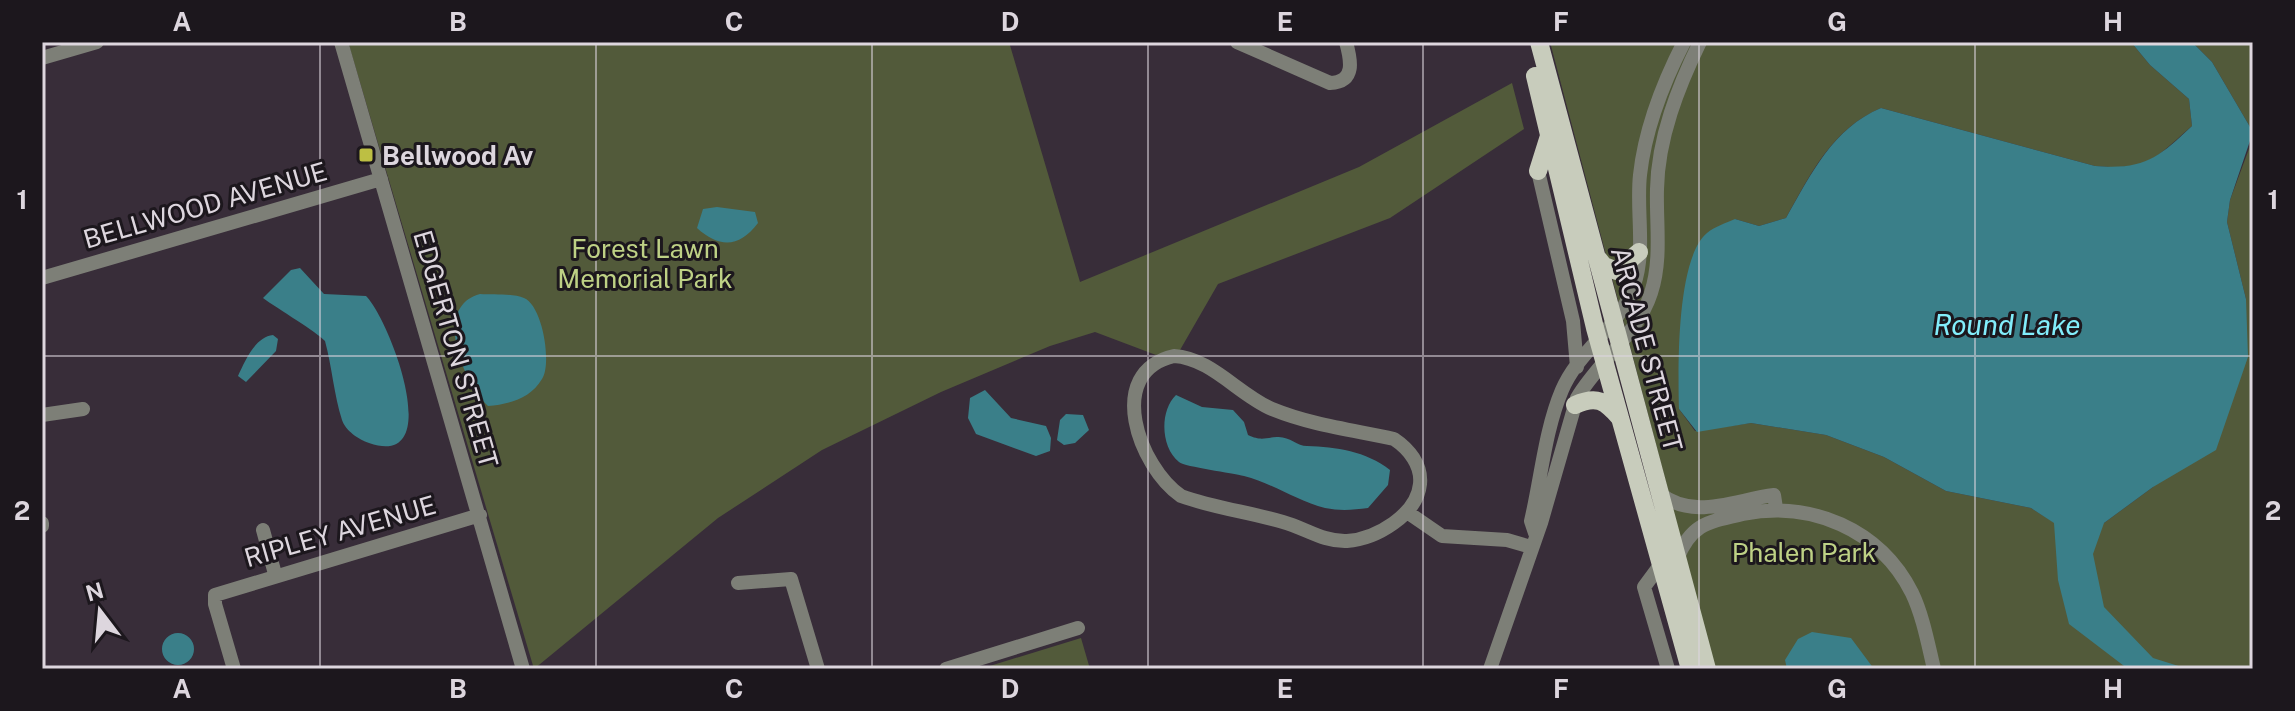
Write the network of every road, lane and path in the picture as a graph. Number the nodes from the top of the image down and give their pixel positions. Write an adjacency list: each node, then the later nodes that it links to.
1 (97, 42): 8 (street)
2 (341, 42): 11 (street, EDGERTON STREET)
3 (1237, 42): 4 (street)
4 (1346, 42)
5 (1684, 42): 12 (street)
6 (1700, 42): 17 (street)
7 (1534, 46): 9 (main road, ARCADE STREET)
8 (42, 58)
9 (1552, 127): 10 (main road); 13 (main road, ARCADE STREET); 16 (main road, ARCADE STREET)
10 (1538, 171): 19 (street)
11 (381, 179): 14 (street, BELLWOOD AVENUE); 27 (street, EDGERTON STREET)
12 (1639, 252): 13 (main road); 15 (street)
13 (1595, 256): 15 (main road, ARCADE STREET)
14 (42, 278)
15 (1613, 324): 16 (street); 17 (main road, ARCADE STREET)
16 (1599, 341): 18 (main road, ARCADE STREET); 19 (street)
17 (1619, 344): 18 (street); 24 (main road, ARCADE STREET)
18 (1604, 360): 20 (street); 23 (main road, ARCADE STREET)
19 (1577, 367): 29 (street)
20 (1575, 405): 23 (main road); 29 (street)
21 (83, 409): 22 (street)
22 (42, 415)
23 (1620, 418): 30 (main road, ARCADE STREET)
24 (1659, 493): 26 (street); 30 (main road, ARCADE STREET)
25 (1407, 512): 25 (street); 29 (street)
26 (1712, 514): 30 (street); 42 (street)
27 (480, 515): 31 (street, RIPLEY AVENUE); 35 (street, EDGERTON STREET)
28 (263, 530): 31 (street)
29 (1533, 540): 38 (street)
30 (1669, 561): 39 (street); 40 (main road, ARCADE STREET); 41 (main road, ARCADE STREET)
31 (275, 574): 34 (street, RIPLEY AVENUE)
32 (738, 583): 36 (street)
33 (1078, 628): 37 (street)
34 (234, 669)
35 (523, 669)
36 (818, 669)
37 (946, 669)
38 (1490, 669)
39 (1668, 669)
40 (1690, 669)
41 (1707, 669)
42 (1934, 669)

